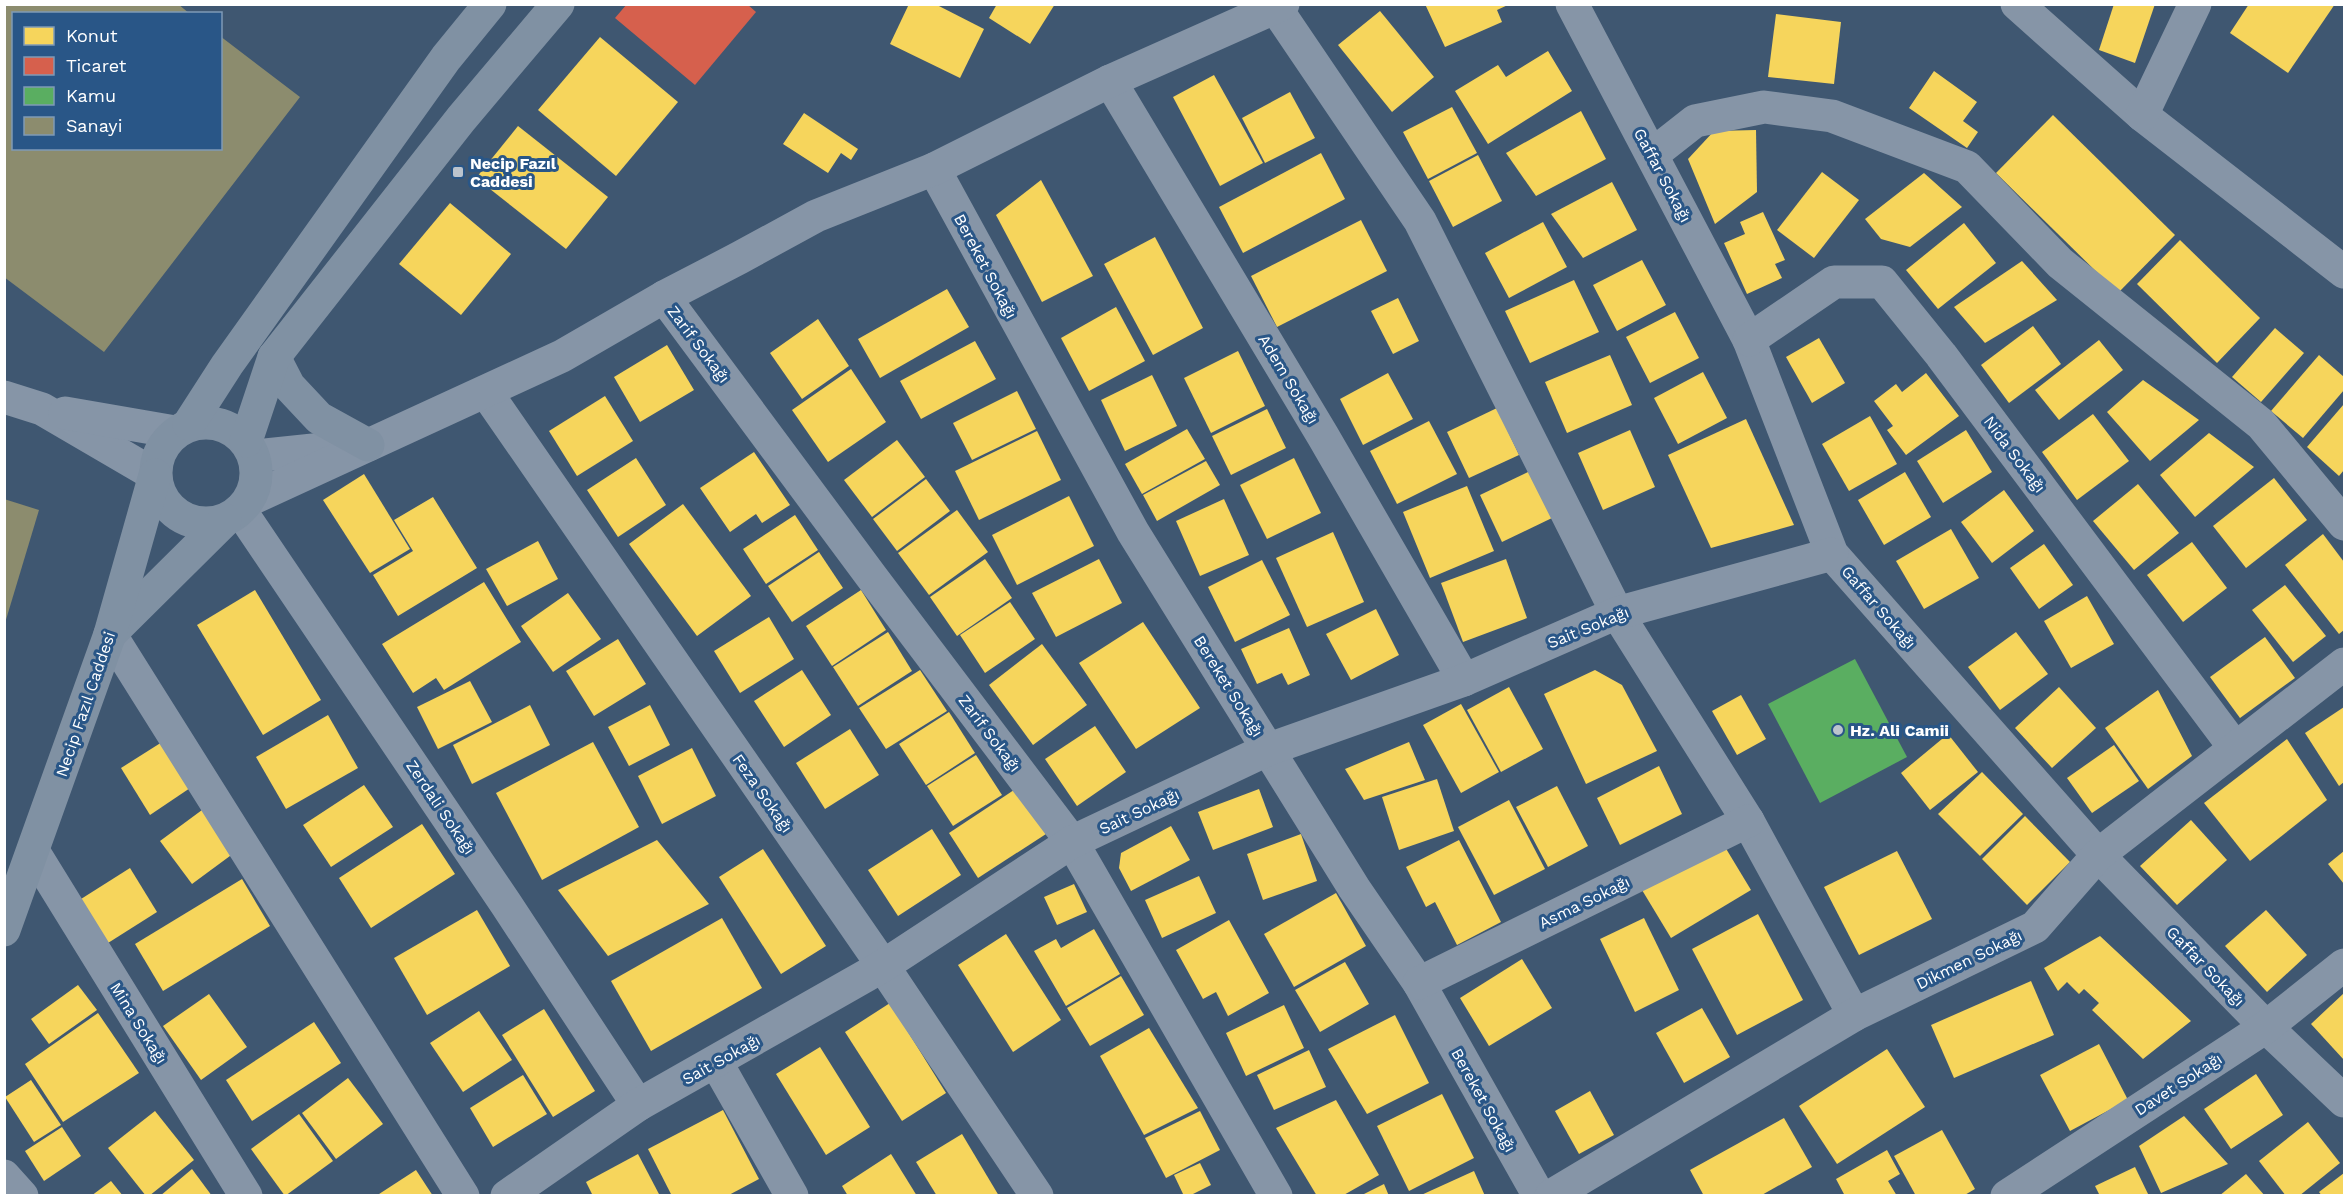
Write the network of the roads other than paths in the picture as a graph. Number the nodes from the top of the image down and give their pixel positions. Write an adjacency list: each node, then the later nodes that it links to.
1 (490, 4): 18 (street)
2 (558, 4): 14 (street)
3 (1572, 4): 9 (street, Gaffar Sokağı)
4 (2017, 4): 8 (street)
5 (2195, 4): 8 (street)
6 (1278, 6): 7 (street); 25 (street)
7 (1110, 81): 10 (street); 28 (street, Adem Sokağı)
8 (2142, 115): 11 (street)
9 (1653, 154): 13 (street, Gaffar Sokağı); 23 (street)
10 (933, 169): 12 (street); 30 (street, Bereket Sokağı)
11 (2344, 272)
12 (664, 297): 15 (street); 32 (street, Zarif Sokağı)
13 (1749, 340): 24 (street, Gaffar Sokağı); 29 (street, Nida Sokağı)
14 (274, 357): 19 (street); 20 (street)
15 (486, 392): 19 (street); 37 (street, Feza Sokağı)
16 (4, 397): 17 (street)
17 (42, 409): 18 (street); 21 (street)
18 (182, 428): 20 (street); 21 (street)
19 (368, 445): 20 (street); 22 (street)
20 (250, 448): 22 (street)
21 (155, 475): 22 (street); 26 (street, Necip Fazıl Caddesi)
22 (238, 510): 26 (street); 43 (street, Zerdali Sokağı)
23 (2344, 524)
24 (1832, 554): 25 (street, Sait Sokağı); 34 (street, Gaffar Sokağı)
25 (1617, 613): 28 (street, Sait Sokağı); 31 (street)
26 (110, 634): 33 (street, Necip Fazıl Caddesi); 47 (street)
27 (2344, 664): 29 (street, Dikmen Sokağı)
28 (1464, 680): 30 (street, Sait Sokağı)
29 (2235, 748): 34 (street, Dikmen Sokağı)
30 (1269, 749): 32 (street, Sait Sokağı); 38 (street, Bereket Sokağı)
31 (1748, 821): 38 (street, Asma Sokağı); 39 (street)
32 (1072, 842): 37 (street, Sait Sokağı); 51 (street, Zarif Sokağı)
33 (33, 851): 35 (street, Necip Fazıl Caddesi); 46 (street, Mina Sokağı)
34 (2098, 855): 39 (street, Dikmen Sokağı); 40 (street, Gaffar Sokağı)
35 (4, 930)
36 (2344, 965): 40 (street, Davet Sokağı)
37 (883, 966): 41 (street, Sait Sokağı); 50 (street, Feza Sokağı)
38 (1419, 984): 52 (street, Bereket Sokağı)
39 (1854, 1015): 53 (street, Dikmen Sokağı)
40 (2266, 1027): 42 (street, Gaffar Sokağı); 54 (street, Davet Sokağı)
41 (716, 1062): 43 (street, Sait Sokağı); 49 (street)
42 (2344, 1101)
43 (638, 1106): 48 (street, Sait Sokağı)
44 (4, 1176): 45 (street)
45 (22, 1196)
46 (246, 1196)
47 (463, 1196)
48 (507, 1196)
49 (792, 1196)
50 (1036, 1196)
51 (1275, 1196)
52 (1539, 1196)
53 (1551, 1196)
54 (2007, 1196)

